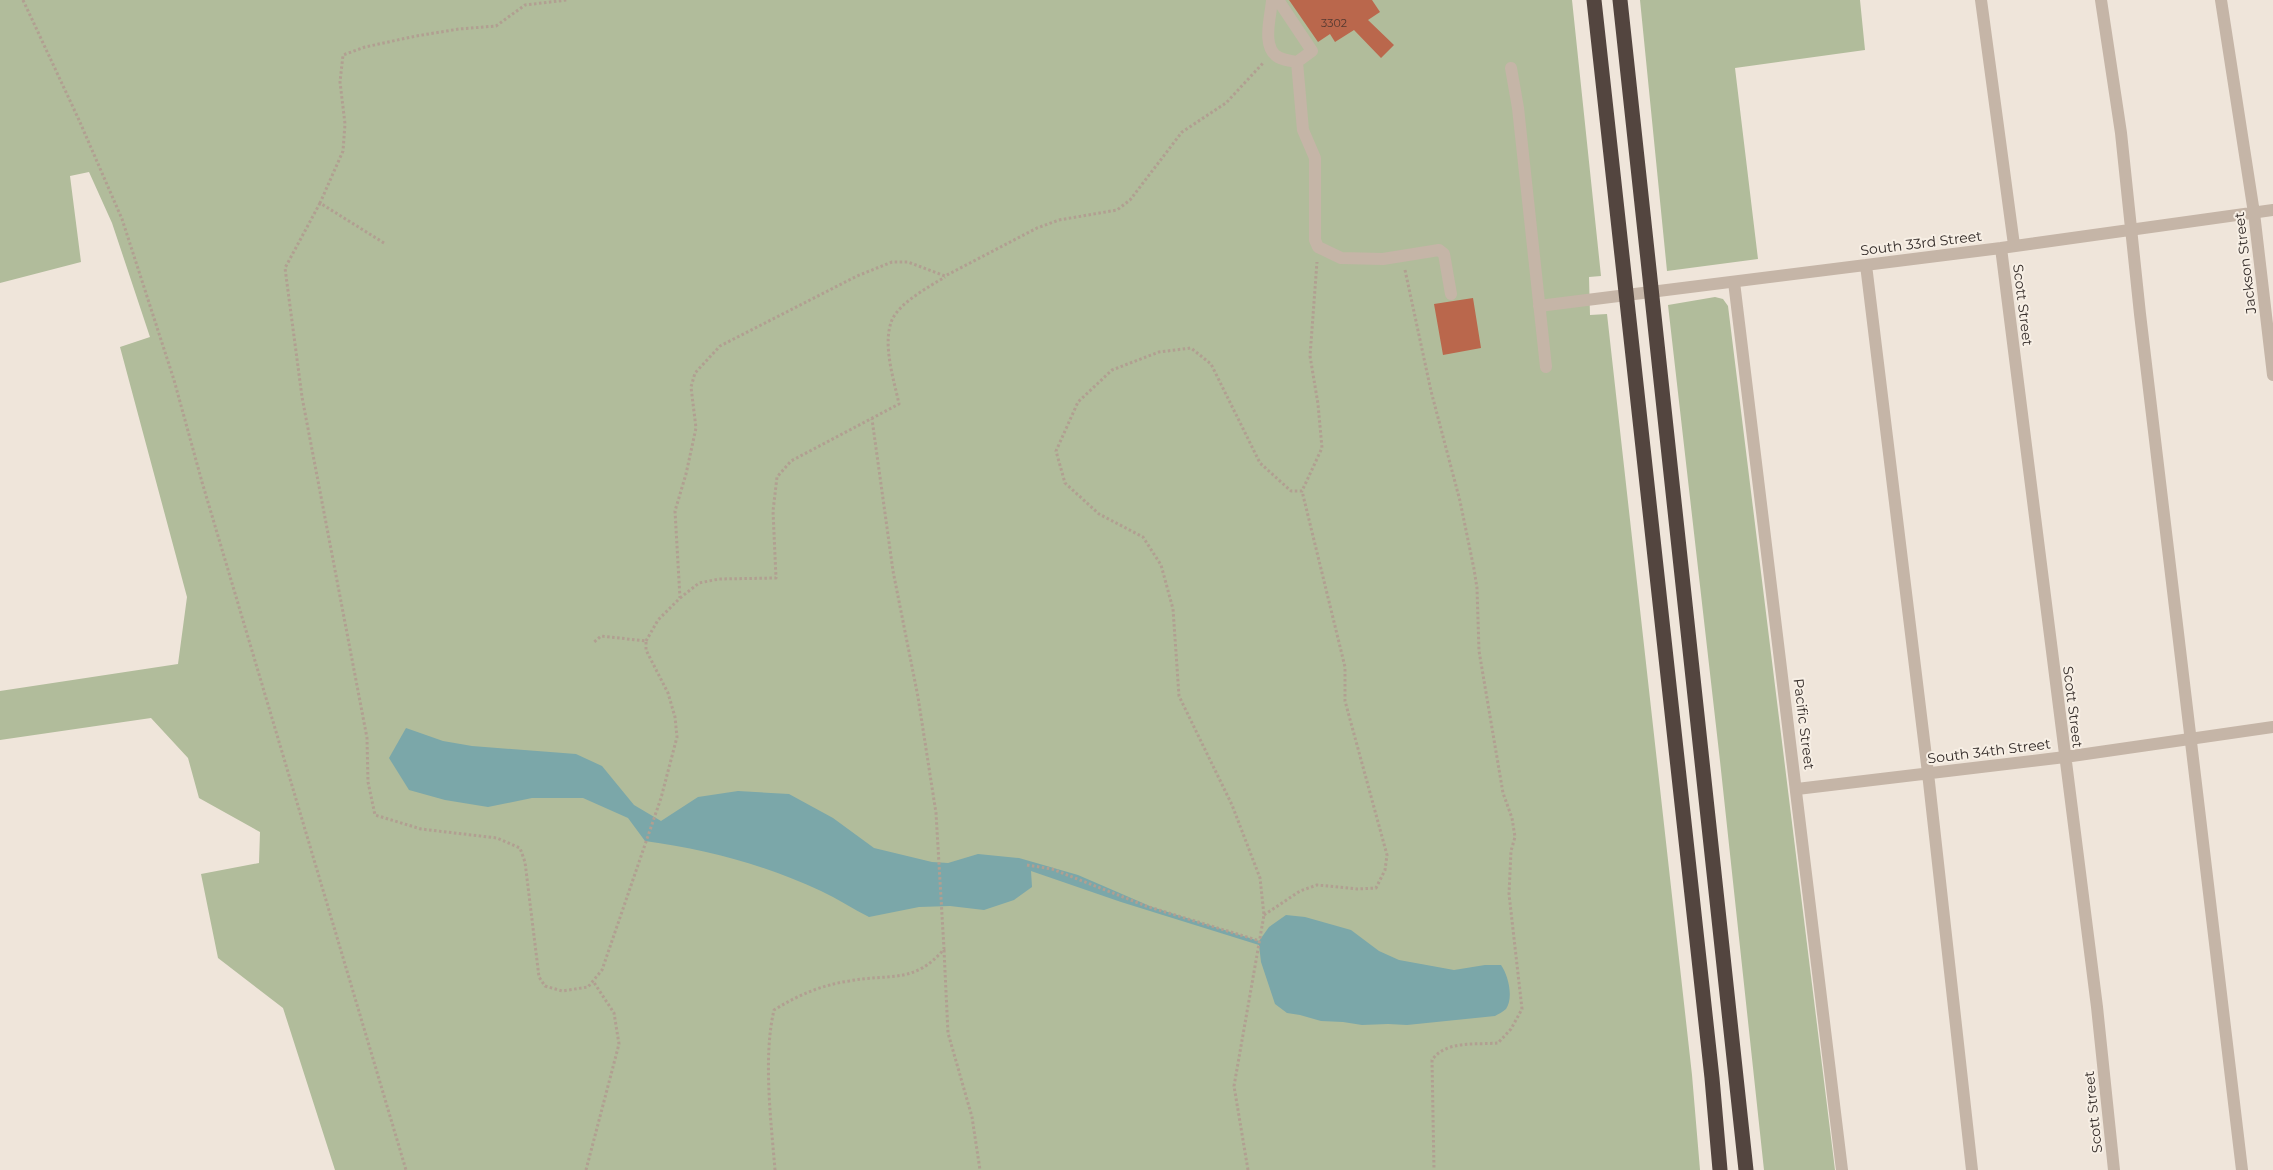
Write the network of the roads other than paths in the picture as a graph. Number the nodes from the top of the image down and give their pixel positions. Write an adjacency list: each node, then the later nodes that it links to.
1 (1272, 0): 8 (street)
2 (1278, 0): 8 (street)
3 (1594, 0): 26 (highway)
4 (1620, 0): 27 (highway)
5 (1982, 0): 13 (street, Scott Street)
6 (2101, 0): 12 (street)
7 (2221, 0): 11 (street, Jackson Street)
8 (1297, 62): 17 (street)
9 (1511, 68): 18 (street)
10 (2273, 210): 11 (street, South 33rd Street)
11 (2254, 213): 12 (street, South 33rd Street); 20 (street, Jackson Street)
12 (2131, 230): 13 (street, South 33rd Street); 22 (street)
13 (2014, 246): 14 (street, South 33rd Street)
14 (2001, 248): 15 (street, South 33rd Street); 23 (street, Scott Street)
15 (1866, 265): 16 (street, South 33rd Street); 24 (street)
16 (1734, 282): 18 (street, South 33rd Street); 25 (street, Pacific Street)
17 (1451, 294)
18 (1539, 306): 19 (street)
19 (1546, 367)
20 (2273, 375)
21 (2273, 727): 22 (street, South 34th Street)
22 (2191, 739): 23 (street, South 34th Street); 31 (street)
23 (2065, 757): 24 (street, South 34th Street); 30 (street, Scott Street)
24 (1928, 774): 25 (street, South 34th Street); 29 (street)
25 (1797, 789): 28 (street, Pacific Street)
26 (1720, 1170)
27 (1746, 1170)
28 (1842, 1170)
29 (1972, 1170)
30 (2114, 1170)
31 (2242, 1170)

